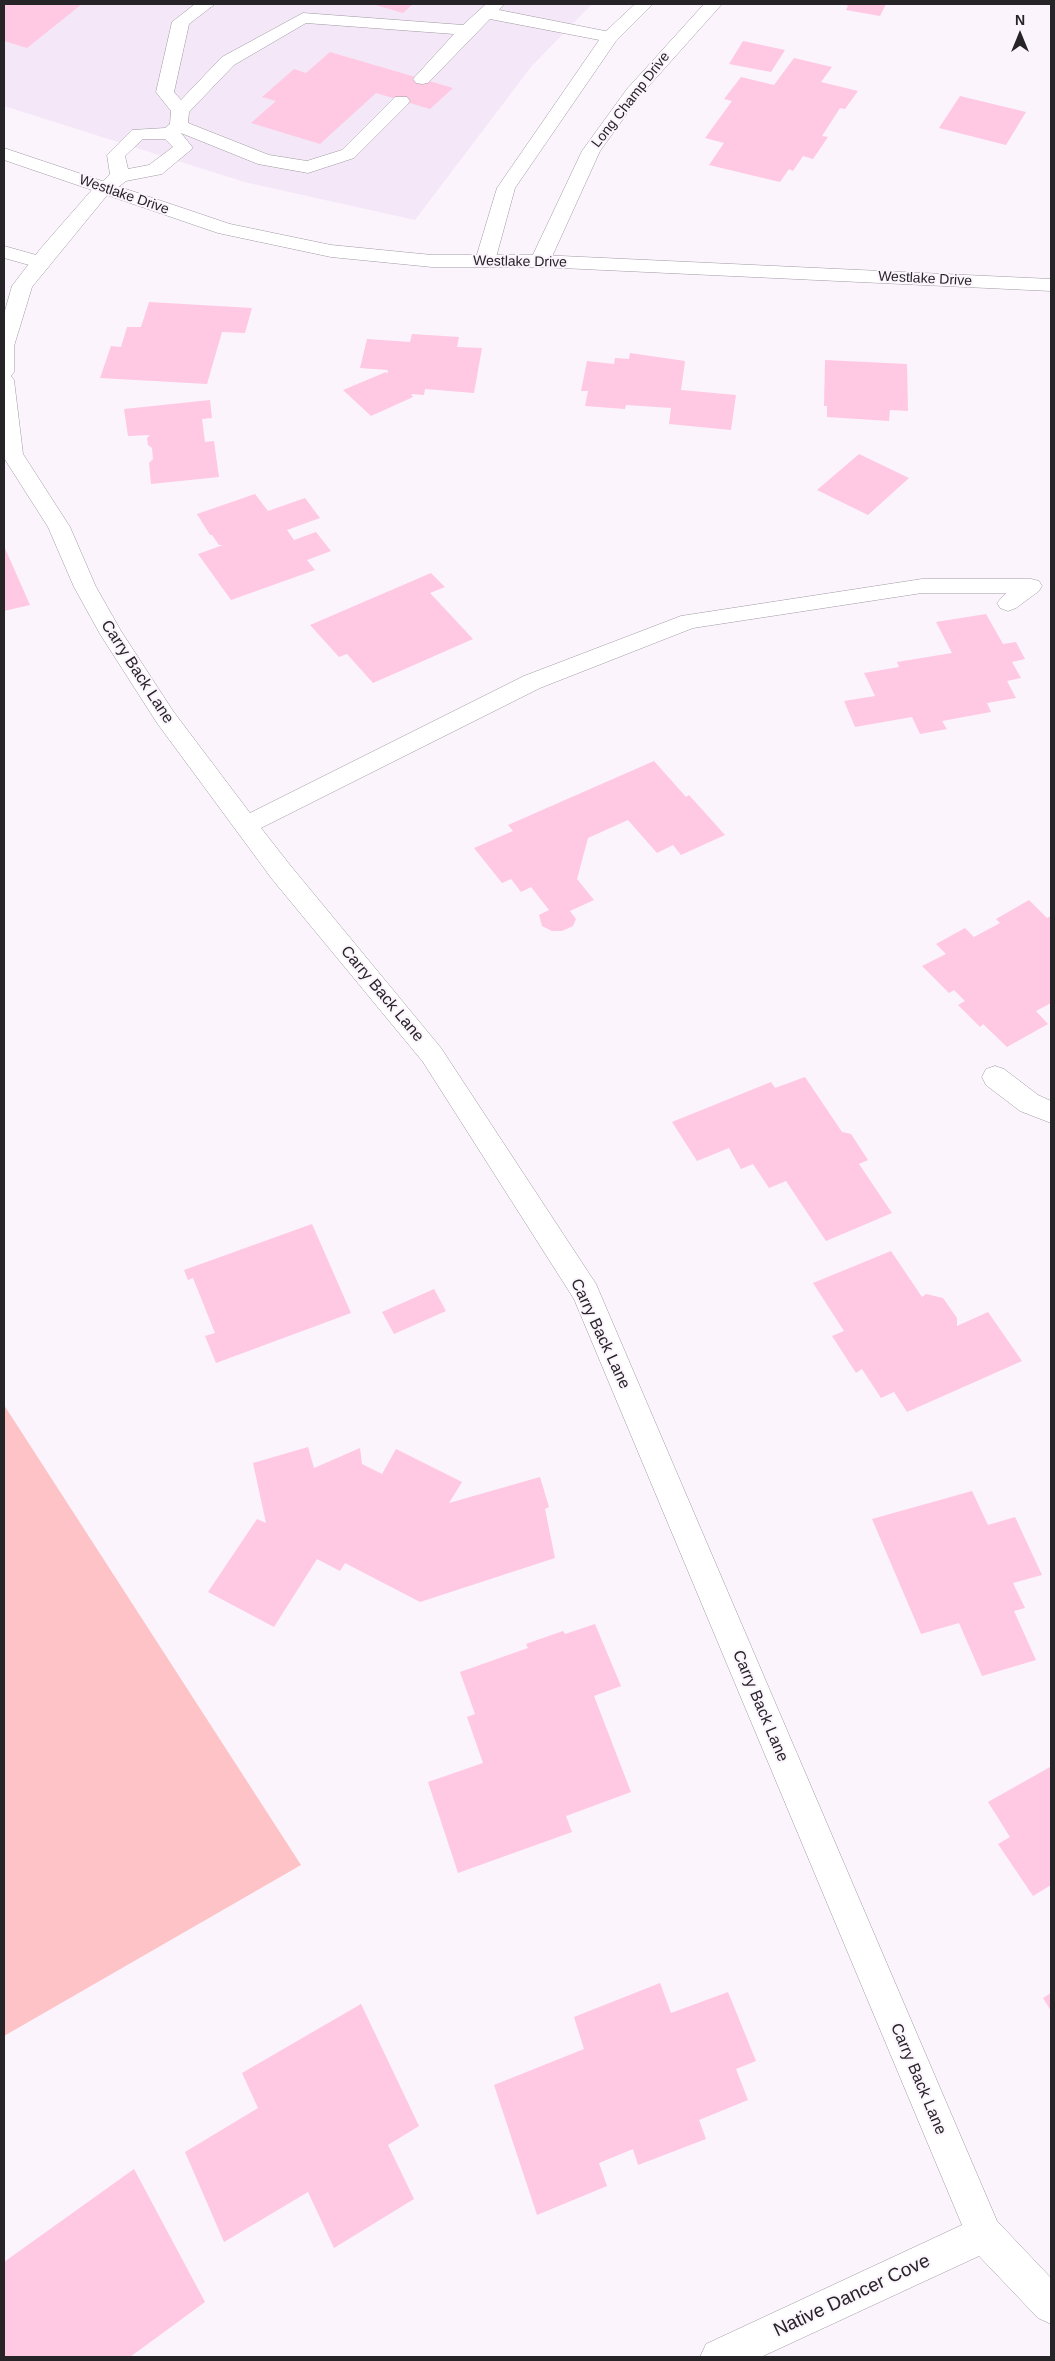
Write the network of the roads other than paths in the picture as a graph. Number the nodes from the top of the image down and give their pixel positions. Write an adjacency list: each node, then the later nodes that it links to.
1 (206, 4): 9 (street)
2 (644, 4): 6 (street)
3 (713, 4): 15 (street, Long Champ Drive)
4 (491, 8): 5 (street); 6 (street)
5 (467, 30): 7 (street); 9 (street)
6 (610, 37): 14 (street)
7 (422, 79)
8 (400, 101): 9 (street)
9 (176, 123): 11 (street); 11 (street)
10 (4, 154): 12 (street, Westlake Drive)
11 (120, 176): 12 (street)
12 (104, 188): 14 (street, Westlake Drive); 16 (street)
13 (4, 252): 16 (street)
14 (485, 261): 15 (street, Westlake Drive)
15 (540, 261): 17 (street, Westlake Drive)
16 (40, 262): 18 (street)
17 (1051, 285)
18 (4, 372)
19 (4, 380): 20 (street, Carry Back Lane)
20 (8, 455): 22 (street, Carry Back Lane)
21 (1008, 602): 22 (street)
22 (246, 825): 25 (street, Carry Back Lane)
23 (995, 1077): 24 (street)
24 (1051, 1112)
25 (984, 2234): 26 (street, Carry Back Lane); 27 (street, Native Dancer Cove)
26 (1051, 2305)
27 (719, 2357)

